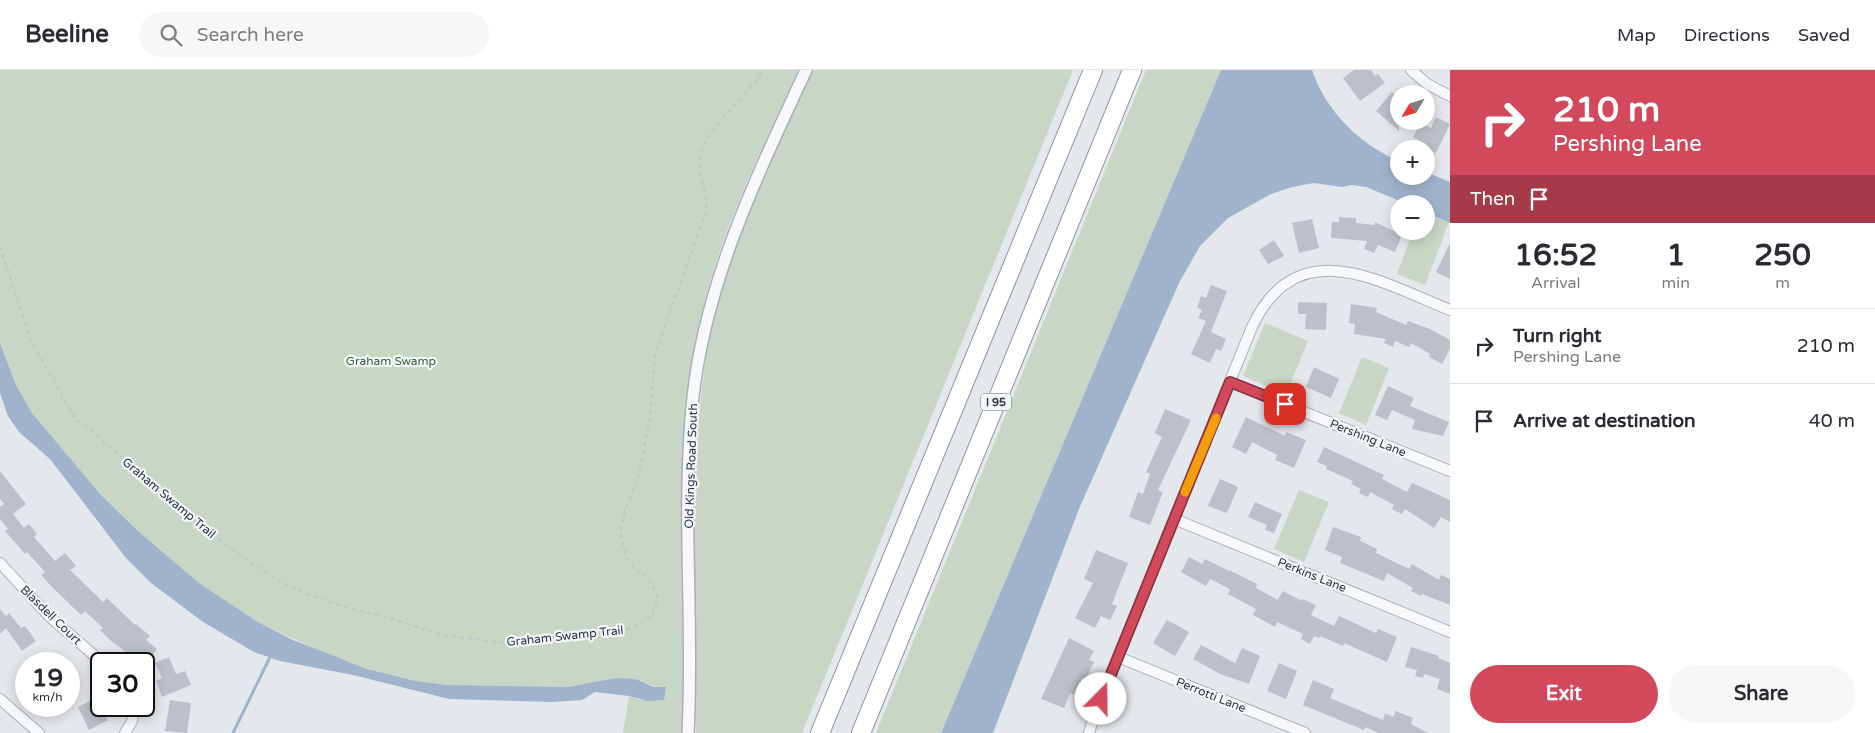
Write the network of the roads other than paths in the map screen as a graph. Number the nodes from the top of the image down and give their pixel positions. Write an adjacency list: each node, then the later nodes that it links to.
1 (806, 70): 18 (street, Old Kings Road South)
2 (1093, 70): 19 (highway)
3 (1132, 70): 20 (highway, I 95)
4 (1411, 70): 5 (street)
5 (1450, 96)
6 (1450, 310): 7 (street)
7 (1230, 382): 8 (street, Pershing Lane); 9 (street)
8 (1450, 471)
9 (1174, 519): 11 (street, Perkins Lane); 13 (street)
10 (0, 563): 12 (street, Blasdell Court)
11 (1450, 632)
12 (90, 652)
13 (1118, 657): 21 (street); 22 (street, Perrotti Lane)
14 (0, 699): 16 (street)
15 (133, 717): 17 (street)
16 (40, 733)
17 (125, 733)
18 (688, 733)
19 (820, 733)
20 (861, 733)
21 (1089, 733)
22 (1305, 733)

